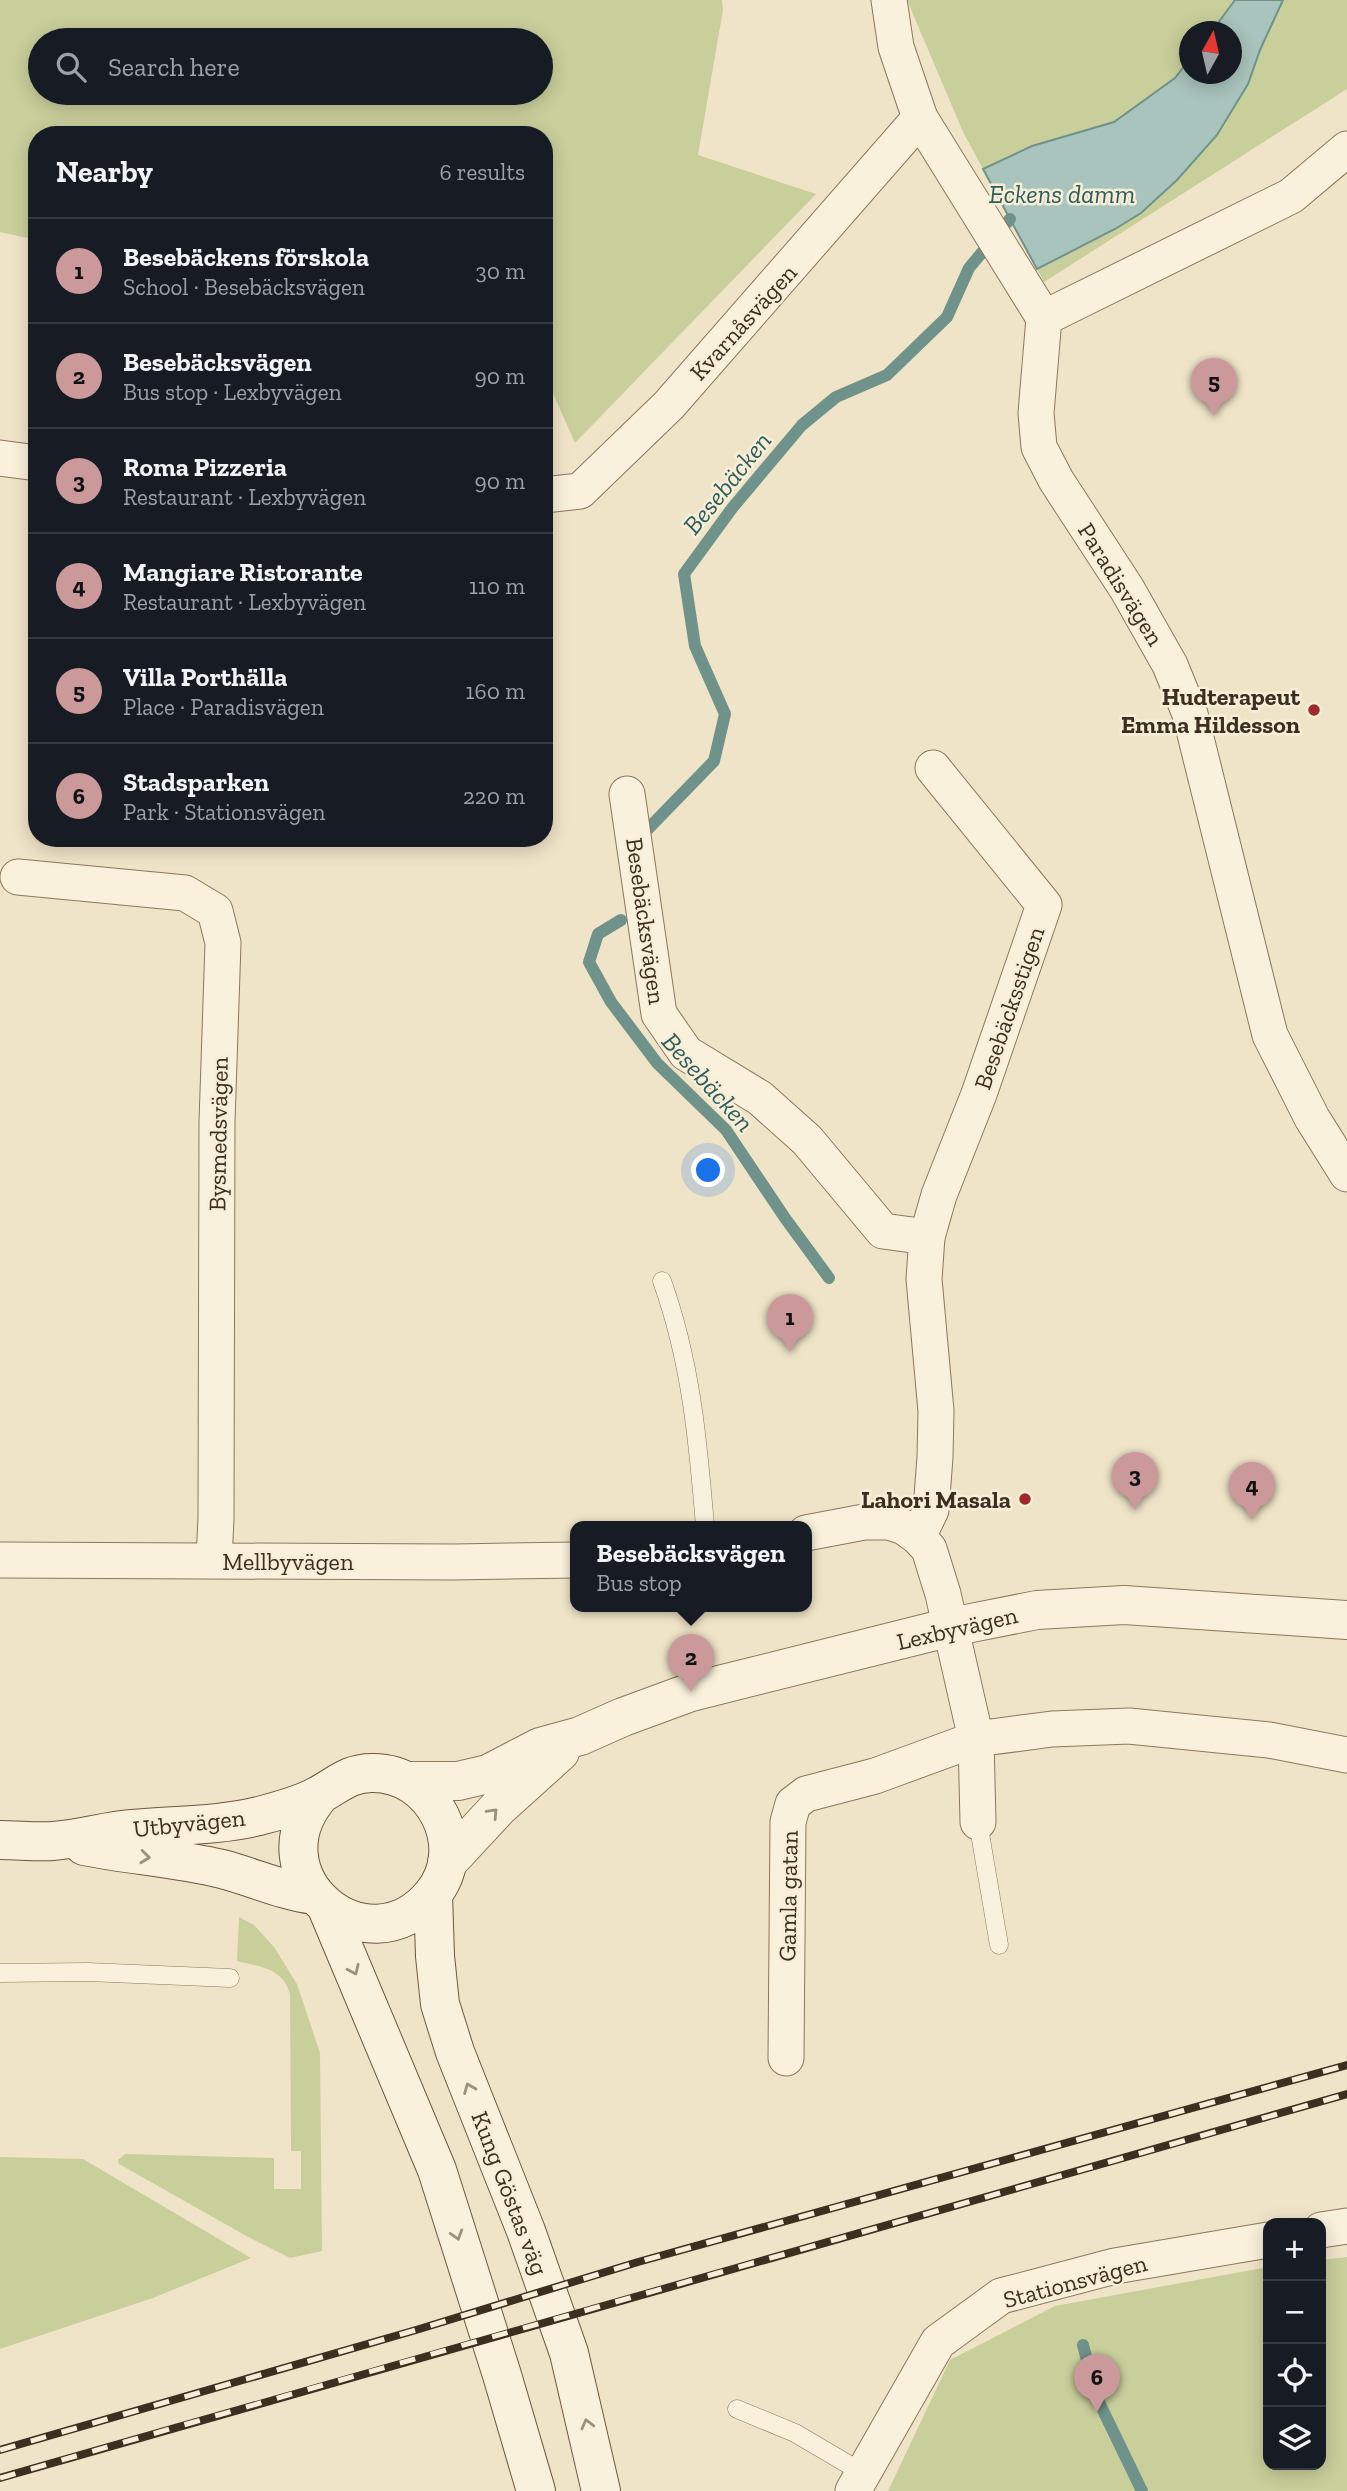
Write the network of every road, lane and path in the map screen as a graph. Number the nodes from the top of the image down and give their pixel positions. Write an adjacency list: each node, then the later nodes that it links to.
1 (889, 0): 2 (street)
2 (920, 118): 4 (street); 7 (street, Kvarnåsvägen)
3 (1347, 149): 4 (street)
4 (1044, 318): 11 (street, Paradisvägen)
5 (0, 458): 6 (street)
6 (28, 463)
7 (553, 494)
8 (933, 768): 12 (street, Besebäcksstigen)
9 (627, 794): 12 (street, Besebäcksvägen)
10 (18, 877): 18 (street, Bysmedsvägen)
11 (1347, 1174)
12 (927, 1237): 16 (street)
13 (662, 1282): 14 (lane)
14 (705, 1521)
15 (812, 1532): 16 (street)
16 (918, 1537): 21 (street)
17 (0, 1560): 18 (street, Mellbyvägen)
18 (214, 1560): 19 (street, Mellbyvägen)
19 (570, 1560)
20 (1347, 1620): 21 (main road, Lexbyvägen)
21 (951, 1628): 22 (main road, Lexbyvägen); 23 (street)
22 (580, 1736): 25 (main road, Lexbyvägen); 30 (main road, Lexbyvägen, one-way to 22)
23 (976, 1739): 24 (street, Gamla gatan); 27 (street); 35 (street, Gamla gatan)
24 (1347, 1755)
25 (408, 1781): 26 (main road); 30 (main road, Kung Göstas väg)
26 (320, 1795): 29 (main road, Utbyvägen); 31 (main road)
27 (978, 1822): 32 (lane)
28 (0, 1840): 29 (main road, Utbyvägen)
29 (54, 1841): 31 (main road, Utbyvägen, one-way to 31)
30 (440, 1879): 31 (main road); 42 (main road, Kung Göstas väg, one-way to 30)
31 (321, 1901): 41 (main road, one-way to 41)
32 (999, 1945)
33 (0, 1973): 34 (lane)
34 (230, 1978)
35 (786, 2057)
36 (1347, 2226): 37 (street)
37 (1326, 2229)
38 (1263, 2240): 40 (street, Stationsvägen)
39 (737, 2409): 40 (lane)
40 (858, 2482)
41 (536, 2491)
42 (601, 2491)

